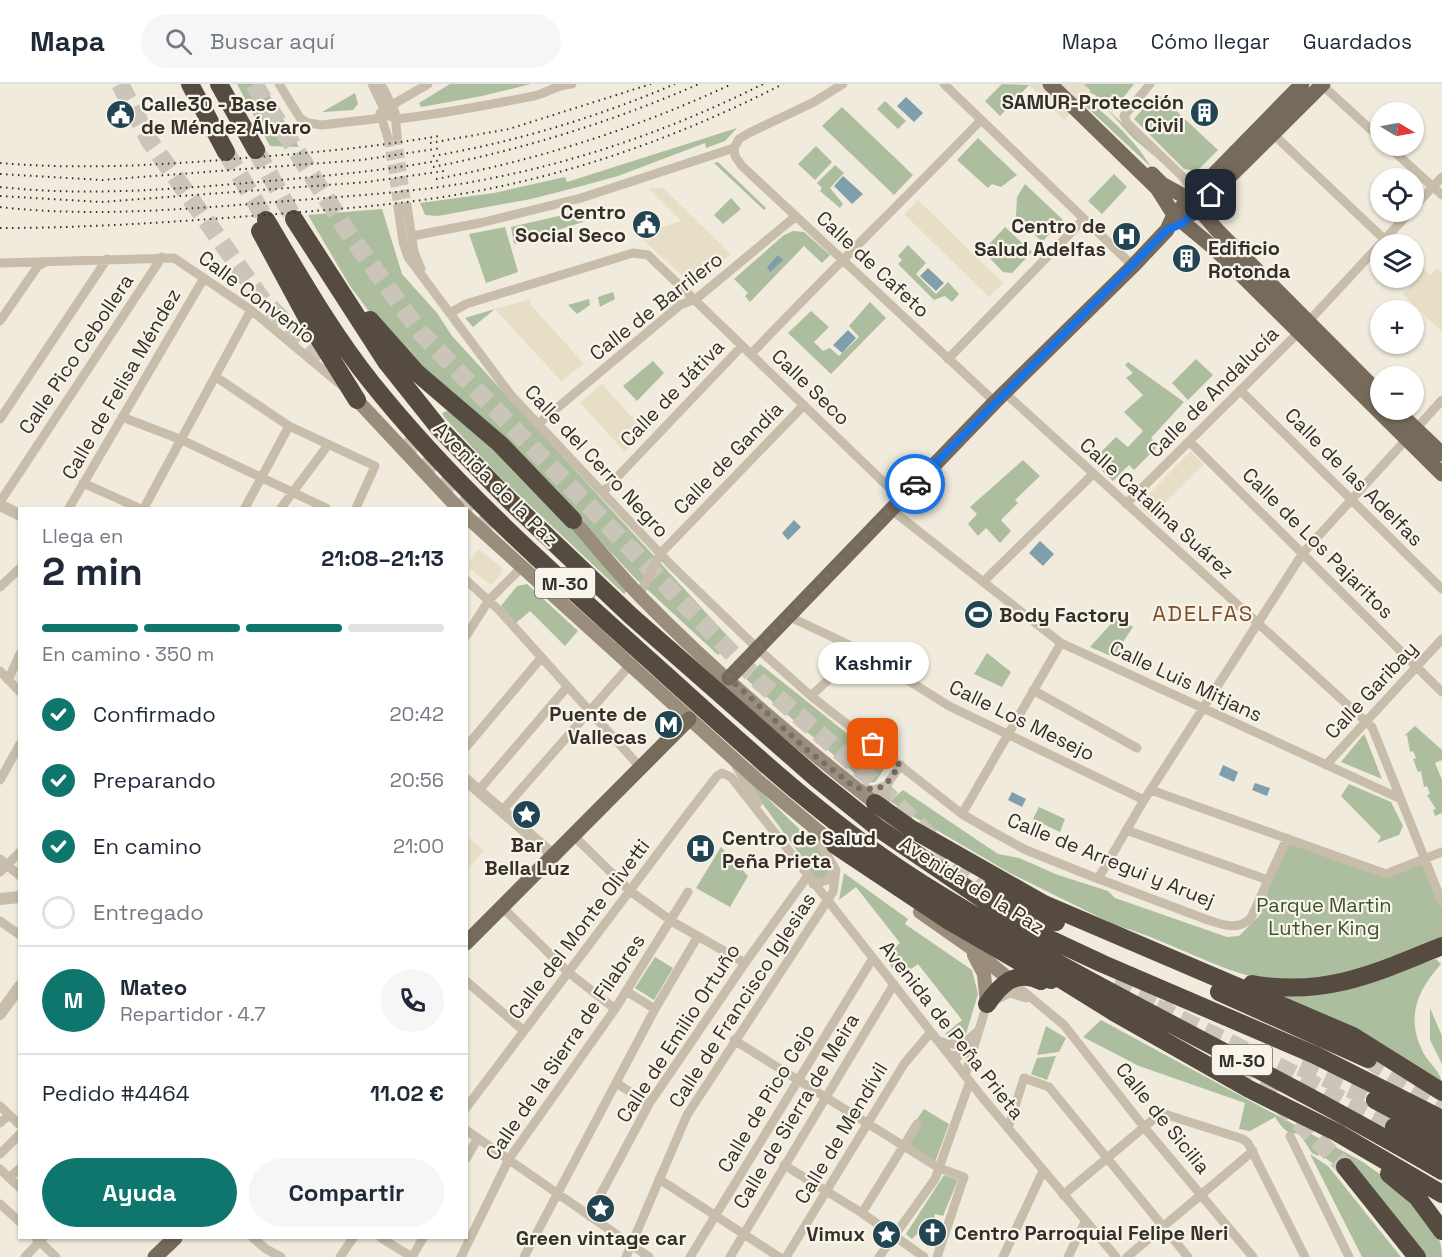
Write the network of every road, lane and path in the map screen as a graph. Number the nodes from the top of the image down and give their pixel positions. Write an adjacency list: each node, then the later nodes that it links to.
1 (180, 84): 23 (highway)
2 (190, 84): 23 (highway)
3 (219, 84): 28 (highway)
4 (279, 84): 21 (street)
5 (367, 84): 21 (street)
6 (372, 84): 19 (street)
7 (381, 84): 20 (street)
8 (428, 84): 20 (street)
9 (557, 84): 10 (street); 22 (street)
10 (572, 84)
11 (843, 84): 27 (street)
12 (944, 84): 24 (street)
13 (1050, 84): 32 (main road)
14 (1058, 84): 32 (main road)
15 (1150, 84): 36 (street)
16 (1302, 84): 18 (main road)
17 (1322, 84): 25 (street); 26 (main road)
18 (1288, 99): 26 (street); 36 (main road)
19 (382, 103): 20 (street); 21 (street)
20 (393, 106): 21 (street); 22 (street)
21 (384, 116): 22 (street); 22 (street)
22 (397, 119)
23 (209, 120): 29 (highway)
24 (981, 120): 39 (street); 49 (street, Calle de Játiva)
25 (1370, 129)
26 (1271, 135): 36 (main road); 42 (street)
27 (734, 148): 37 (street, Calle de Cafeto); 44 (street)
28 (256, 150)
29 (226, 152)
30 (1399, 156): 33 (street)
31 (1442, 177): 33 (street)
32 (1160, 186): 36 (main road); 40 (main road)
33 (1433, 187): 34 (street); 35 (street)
34 (1442, 195)
35 (1424, 196)
36 (1193, 203): 40 (main road); 40 (main road); 59 (main road)
37 (796, 216): 49 (street, Calle de Cafeto); 55 (street, Calle de Barrilero)
38 (294, 219): 52 (highway, Avenida de la Paz / M-30)
39 (1084, 219): 51 (street); 62 (street)
40 (1179, 219): 51 (main road); 59 (main road)
41 (1400, 222): 43 (street, Calle de Andalucía)
42 (1379, 234)
43 (1389, 234)
44 (412, 236): 54 (street, Calle del Cerro Negro); 54 (street, Calle del Cerro Negro)
45 (1370, 254): 59 (street, Calle de Andalucía)
46 (162, 257): 47 (street, Calle Convenio); 53 (street, Calle Convenio); 88 (street, Calle Pico Cebollera)
47 (107, 259): 50 (street, Calle Convenio); 71 (street)
48 (0, 261): 50 (street, Calle Convenio)
49 (842, 261): 61 (street, Calle de Játiva); 62 (street, Calle de Cafeto)
50 (45, 262): 58 (street)
51 (1133, 266): 66 (main road)
52 (325, 269): 100 (highway); 163 (highway, Avenida de la Paz / M-30)
53 (204, 278): 56 (street, Calle Convenio); 70 (street, Calle de Felisa Méndez)
54 (428, 282): 57 (street, Calle del Cerro Negro)
55 (696, 299): 57 (street, Calle Seco); 60 (street, Calle Seco); 73 (street, Calle de Barrilero)
56 (250, 310): 63 (street); 67 (street, Calle Convenio)
57 (450, 313): 73 (street, Calle del Cerro Negro)
58 (0, 321)
59 (1303, 327): 64 (main road); 65 (street, Calle de Andalucía); 75 (main road)
60 (742, 346): 61 (street, Calle Seco); 84 (street, Calle de Játiva)
61 (751, 354): 69 (street, Calle Seco)
62 (948, 359): 66 (street, Calle de Cafeto)
63 (216, 377): 74 (street); 76 (street)
64 (1370, 385)
65 (1240, 390): 77 (street, Calle de Andalucía); 87 (street, Calle de las Adelfas)
66 (1000, 397): 80 (street, Calle Catalina Suárez); 86 (main road)
67 (357, 400): 97 (main road); 169 (highway, Avenida de la Paz / M-30)
68 (1442, 400): 75 (street)
69 (804, 405): 86 (street, Calle Seco); 102 (street, Calle de Gandía)
70 (122, 417): 76 (street); 83 (street, Calle de Felisa Méndez)
71 (0, 419)
72 (1403, 420): 75 (main road)
73 (538, 424): 84 (street, Calle del Cerro Negro)
74 (289, 426): 78 (street); 82 (street)
75 (1412, 434): 79 (main road); 81 (main road); 87 (street)
76 (182, 440): 82 (street); 92 (street)
77 (1189, 441): 89 (street, Calle de Andalucía); 101 (street, Calle de Los Pajaritos)
78 (328, 445): 85 (street); 96 (street)
79 (1442, 454)
80 (1093, 474): 89 (street, Calle Catalina Suárez); 106 (street)
81 (1442, 474)
82 (261, 479): 85 (street); 93 (street)
83 (83, 483): 90 (street, Calle de Felisa Méndez); 91 (street)
84 (604, 491): 102 (street, Calle del Cerro Negro)
85 (292, 493): 94 (street); 95 (street)
86 (901, 500): 106 (street, Calle Luis Mitjans); 111 (main road)
87 (1352, 500): 101 (street); 108 (street, Calle de las Adelfas)
88 (0, 504): 98 (street)
89 (1126, 504): 112 (street, Calle Catalina Suárez)
90 (70, 507)
91 (137, 507)
92 (145, 507)
93 (246, 507)
94 (282, 507)
95 (324, 507)
96 (356, 507)
97 (457, 507)
98 (18, 514)
99 (468, 518): 103 (main road)
100 (573, 520): 109 (main road, Avenida de la Paz)
101 (1303, 553): 112 (street); 121 (street, Calle de Los Pajaritos)
102 (660, 554): 109 (street, Calle de Gandía); 116 (street, Calle del Cerro Negro)
103 (522, 567): 110 (street); 120 (main road)
104 (18, 570): 107 (street)
105 (468, 582): 110 (street)
106 (983, 582): 115 (street, Calle Luis Mitjans)
107 (0, 587)
108 (1442, 589)
109 (639, 595): 123 (main road, Avenida de la Paz)
110 (489, 600): 113 (street); 119 (street)
111 (790, 617): 116 (main road); 117 (street, Calle Los Mesejo)
112 (1258, 624): 130 (street); 133 (street, Calle Catalina Suárez)
113 (468, 633)
114 (1442, 639): 121 (street, Calle Garibay)
115 (1061, 643): 127 (street); 130 (street, Calle Luis Mitjans)
116 (758, 649): 123 (main road); 129 (street, Calle de Arregui y Aruej)
117 (860, 650): 129 (street); 134 (street, Calle Los Mesejo)
118 (18, 658): 124 (street)
119 (541, 658): 125 (street); 135 (street)
120 (630, 665): 131 (street); 132 (main road)
121 (1419, 668): 128 (street, Calle de Los Pajaritos); 133 (street, Calle Garibay)
122 (0, 671): 124 (street)
123 (729, 678): 146 (main road, Avenida de la Paz)
124 (8, 680): 126 (street)
125 (567, 687): 131 (street); 147 (street)
126 (18, 690)
127 (1033, 690): 134 (street); 137 (street)
128 (1442, 692)
129 (812, 696): 139 (street, Calle de Arregui y Aruej)
130 (1203, 709): 140 (street, Calle Luis Mitjans); 148 (street)
131 (590, 711): 141 (street); 152 (street)
132 (689, 719): 138 (main road); 141 (main road)
133 (1365, 722): 140 (street, Calle Garibay); 149 (street)
134 (1008, 734): 150 (street, Calle Los Mesejo); 153 (street)
135 (468, 745)
136 (18, 748): 143 (street)
137 (1137, 748)
138 (732, 758): 154 (street, Avenida de Peña Prieta); 160 (main road)
139 (900, 765): 145 (street); 153 (street, Calle de Arregui y Aruej)
140 (1326, 765): 149 (street, Calle Luis Mitjans)
141 (640, 767): 156 (main road)
142 (722, 773): 154 (street, Avenida de Peña Prieta); 170 (street, Calle del Monte Olivetti)
143 (0, 780)
144 (468, 782): 147 (street)
145 (885, 786): 146 (street); 151 (street)
146 (856, 788): 151 (main road, Avenida de la Paz)
147 (479, 790): 152 (street)
148 (1151, 790): 150 (street); 157 (street)
149 (1401, 799): 162 (street)
150 (1144, 800): 155 (street)
151 (881, 808): 176 (highway)
152 (502, 811): 161 (street)
153 (962, 814): 166 (street, Calle de Arregui y Aruej)
154 (765, 821): 167 (street, Avenida de Peña Prieta)
155 (1126, 830): 166 (street); 168 (street)
156 (573, 835): 161 (main road); 170 (street)
157 (1287, 838): 162 (street); 168 (street)
158 (1442, 852): 162 (street)
159 (18, 853): 164 (street)
160 (834, 853): 167 (street, Calle de Francisco Iglesias); 175 (street, Calle de Francisco Iglesias); 181 (main road); 197 (highway)
161 (553, 855): 177 (main road)
162 (1425, 859): 174 (street)
163 (933, 863): 182 (highway); 219 (highway, Avenida de la Paz / M-30)
164 (2, 865): 165 (street)
165 (18, 875)
166 (1098, 879): 168 (street, Calle de Arregui y Aruej)
167 (810, 880): 175 (street, Avenida de Peña Prieta); 187 (street, Calle de Emilio Ortuño)
168 (1268, 880)
169 (921, 883): 197 (highway, M-30); 245 (highway, Avenida de la Paz / M-30)
170 (630, 891): 178 (street); 189 (street, Calle del Monte Olivetti)
171 (688, 892): 178 (street, Calle de la Sierra de Filabres)
172 (18, 897): 173 (street)
173 (0, 899)
174 (1442, 902)
175 (828, 903): 186 (street, Avenida de Peña Prieta); 204 (street, Calle de Francisco Iglesias)
176 (1044, 904): 182 (highway); 188 (highway)
177 (502, 908): 184 (main road); 189 (street)
178 (670, 920): 183 (street); 194 (street, Calle de la Sierra de Filabres)
179 (0, 921): 180 (street)
180 (18, 934)
181 (953, 935): 190 (main road, Calle de Sicilia); 195 (main road)
182 (1088, 935): 207 (highway)
183 (698, 936): 187 (street); 199 (street)
184 (468, 941)
185 (1442, 946): 188 (highway)
186 (873, 958): 192 (street, Avenida de Peña Prieta); 209 (street, Calle de Pico Cejo)
187 (745, 963): 215 (street, Calle de Emilio Ortuño)
188 (1198, 970): 212 (highway)
189 (568, 972): 198 (street); 202 (street, Calle del Monte Olivetti)
190 (1009, 979): 195 (highway); 196 (street, Calle de Sicilia); 197 (highway)
191 (468, 983): 202 (street)
192 (894, 984): 203 (street, Avenida de Peña Prieta); 213 (street, Calle de Sierra de Meira)
193 (18, 989): 200 (street)
194 (626, 991): 198 (street, Calle de la Sierra de Filabres); 199 (street)
195 (987, 1004): 196 (street, Calle de Sicilia); 201 (street)
196 (1040, 1006): 224 (street, Calle de Sicilia)
197 (1105, 1008): 211 (highway, M-30)
198 (615, 1009): 238 (street, Calle de la Sierra de Filabres)
199 (656, 1009): 210 (street)
200 (0, 1014)
201 (978, 1030): 205 (street); 206 (street); 208 (street)
202 (524, 1031): 216 (street, Calle del Monte Olivetti)
203 (931, 1032): 205 (street, Avenida de Peña Prieta); 222 (street, Calle de Mendívil)
204 (734, 1040): 209 (street); 247 (street, Calle de Francisco Iglesias)
205 (938, 1040): 206 (street, Avenida de Peña Prieta)
206 (949, 1055): 208 (street, Avenida de Peña Prieta)
207 (1368, 1059)
208 (968, 1079): 226 (street, Avenida de Peña Prieta); 241 (street)
209 (798, 1080): 213 (street); 257 (street, Calle de Pico Cejo)
210 (618, 1083): 215 (street); 250 (street)
211 (1249, 1089): 251 (highway, M-30); 261 (highway)
212 (1442, 1092)
213 (824, 1097): 222 (street); 239 (street, Calle de Sierra de Meira)
214 (1375, 1100): 230 (highway)
215 (649, 1104): 256 (street, Calle de Emilio Ortuño)
216 (468, 1105)
217 (0, 1106): 218 (street)
218 (9, 1114): 220 (street); 221 (street)
219 (1440, 1117)
220 (0, 1123)
221 (18, 1123)
222 (868, 1124): 232 (street); 249 (street, Calle de Mendívil)
223 (917, 1124): 232 (street)
224 (1144, 1127): 233 (street); 237 (street); 253 (street, Calle de Sicilia)
225 (1394, 1128): 235 (highway)
226 (1008, 1129): 237 (street); 244 (street, Avenida de Peña Prieta)
227 (468, 1131): 231 (street)
228 (18, 1136): 234 (street)
229 (1290, 1136): 297 (street)
230 (1442, 1136)
231 (478, 1138): 236 (street); 238 (street)
232 (904, 1146): 241 (street); 255 (street)
233 (1253, 1151): 253 (street); 296 (street)
234 (0, 1154)
235 (1442, 1155)
236 (468, 1156)
237 (1106, 1159): 252 (street); 260 (street)
238 (509, 1160): 250 (street); 279 (street, Calle de la Sierra de Filabres)
239 (784, 1165): 249 (street); 262 (street, Calle de Sierra de Meira)
240 (1345, 1167): 298 (highway)
241 (939, 1168): 263 (street); 289 (street)
242 (0, 1169): 246 (street)
243 (18, 1170): 246 (street)
244 (1042, 1171): 252 (street, Avenida de Peña Prieta); 290 (street)
245 (1442, 1172)
246 (9, 1178): 248 (street)
247 (659, 1179): 257 (street); 270 (street, Calle de Francisco Iglesias)
248 (18, 1186)
249 (827, 1192): 255 (street); 286 (street, Calle de Mendívil)
250 (558, 1194): 256 (street); 280 (street)
251 (1442, 1194)
252 (1063, 1195): 259 (street, Avenida de Peña Prieta)
253 (1200, 1196): 260 (street); 295 (street, Calle de Sicilia)
254 (0, 1204): 258 (street)
255 (862, 1213): 263 (street)
256 (589, 1216): 270 (street)
257 (715, 1216): 262 (street); 283 (street, Calle de Pico Cejo)
258 (18, 1220)
259 (1085, 1222): 291 (street); 292 (street, Avenida de Peña Prieta)
260 (1162, 1227): 293 (street); 294 (street)
261 (1442, 1231)
262 (743, 1233): 284 (street, Calle de Sierra de Meira); 285 (street)
263 (896, 1235): 287 (street); 288 (street)
264 (40, 1239): 273 (street); 274 (street)
265 (174, 1239): 275 (main road)
266 (254, 1239): 271 (street)
267 (352, 1239): 278 (street)
268 (383, 1239): 272 (street)
269 (422, 1239): 272 (street)
270 (632, 1244): 281 (street, Calle de Francisco Iglesias); 282 (street)
271 (266, 1249): 276 (street); 277 (street)
272 (410, 1256)
273 (25, 1257)
274 (56, 1257)
275 (155, 1257)
276 (259, 1257)
277 (281, 1257)
278 (340, 1257)
279 (461, 1257)
280 (524, 1257)
281 (626, 1257)
282 (650, 1257)
283 (690, 1257)
284 (730, 1257)
285 (779, 1257)
286 (786, 1257)
287 (879, 1257)
288 (924, 1257)
289 (937, 1257)
290 (1003, 1257)
291 (1068, 1257)
292 (1116, 1257)
293 (1127, 1257)
294 (1188, 1257)
295 (1252, 1257)
296 (1305, 1257)
297 (1349, 1257)
298 (1418, 1257)

